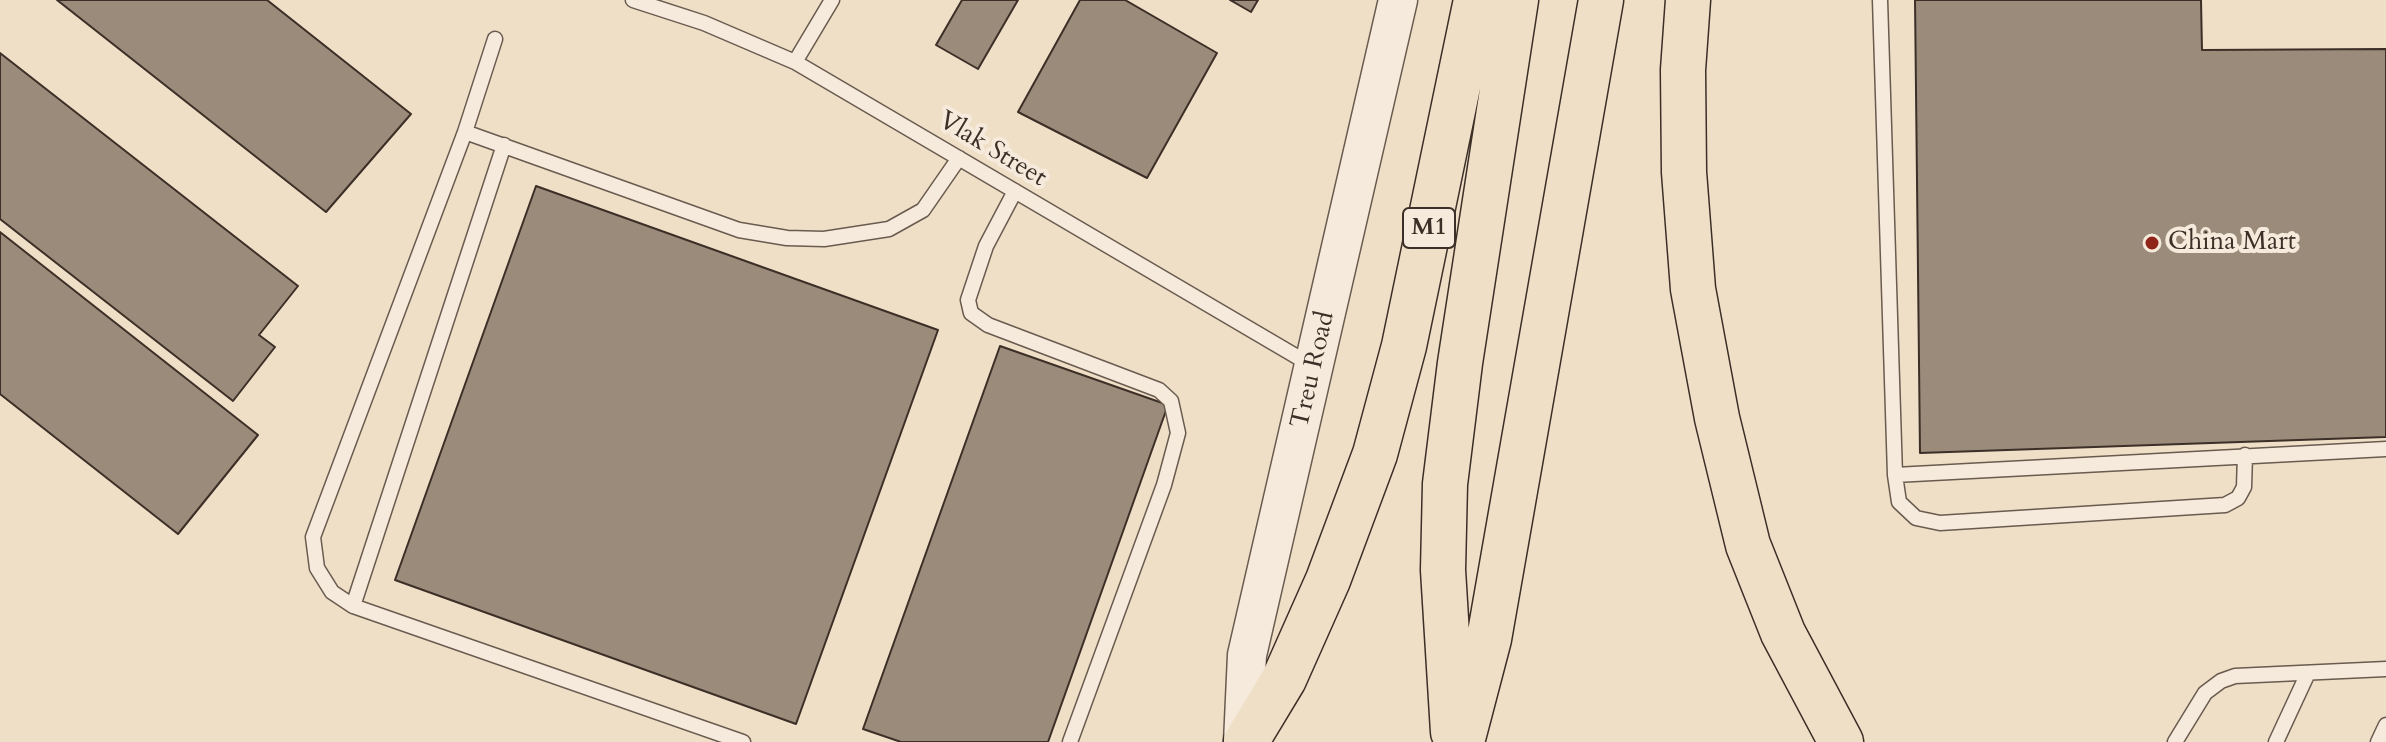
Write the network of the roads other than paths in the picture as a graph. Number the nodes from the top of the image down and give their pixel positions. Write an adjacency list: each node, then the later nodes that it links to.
1 (633, 0): 10 (lane, Vlak Street)
2 (832, 0): 10 (lane)
3 (1398, 0): 15 (street, Treu Road)
4 (1476, 0): 25 (highway, M1)
5 (1516, 0): 26 (highway)
6 (1601, 0): 27 (highway)
7 (1688, 0): 28 (highway)
8 (1880, 0): 18 (lane)
9 (495, 39): 11 (lane)
10 (795, 62): 13 (lane, Vlak Street)
11 (465, 132): 12 (lane); 19 (lane)
12 (504, 145): 13 (lane); 19 (lane)
13 (959, 158): 14 (lane, Vlak Street)
14 (1015, 191): 15 (lane, Vlak Street); 24 (lane)
15 (1315, 367): 25 (street, Treu Road)
16 (2386, 449): 17 (lane)
17 (2245, 455): 18 (lane); 18 (lane)
18 (1895, 475)
19 (353, 606): 23 (lane)
20 (2386, 669): 21 (lane)
21 (2308, 673): 29 (lane); 30 (lane)
22 (2386, 725): 31 (lane)
23 (743, 742)
24 (1070, 742)
25 (1244, 742)
26 (1454, 742)
27 (1462, 742)
28 (1841, 742)
29 (2175, 742)
30 (2276, 742)
31 (2378, 742)

